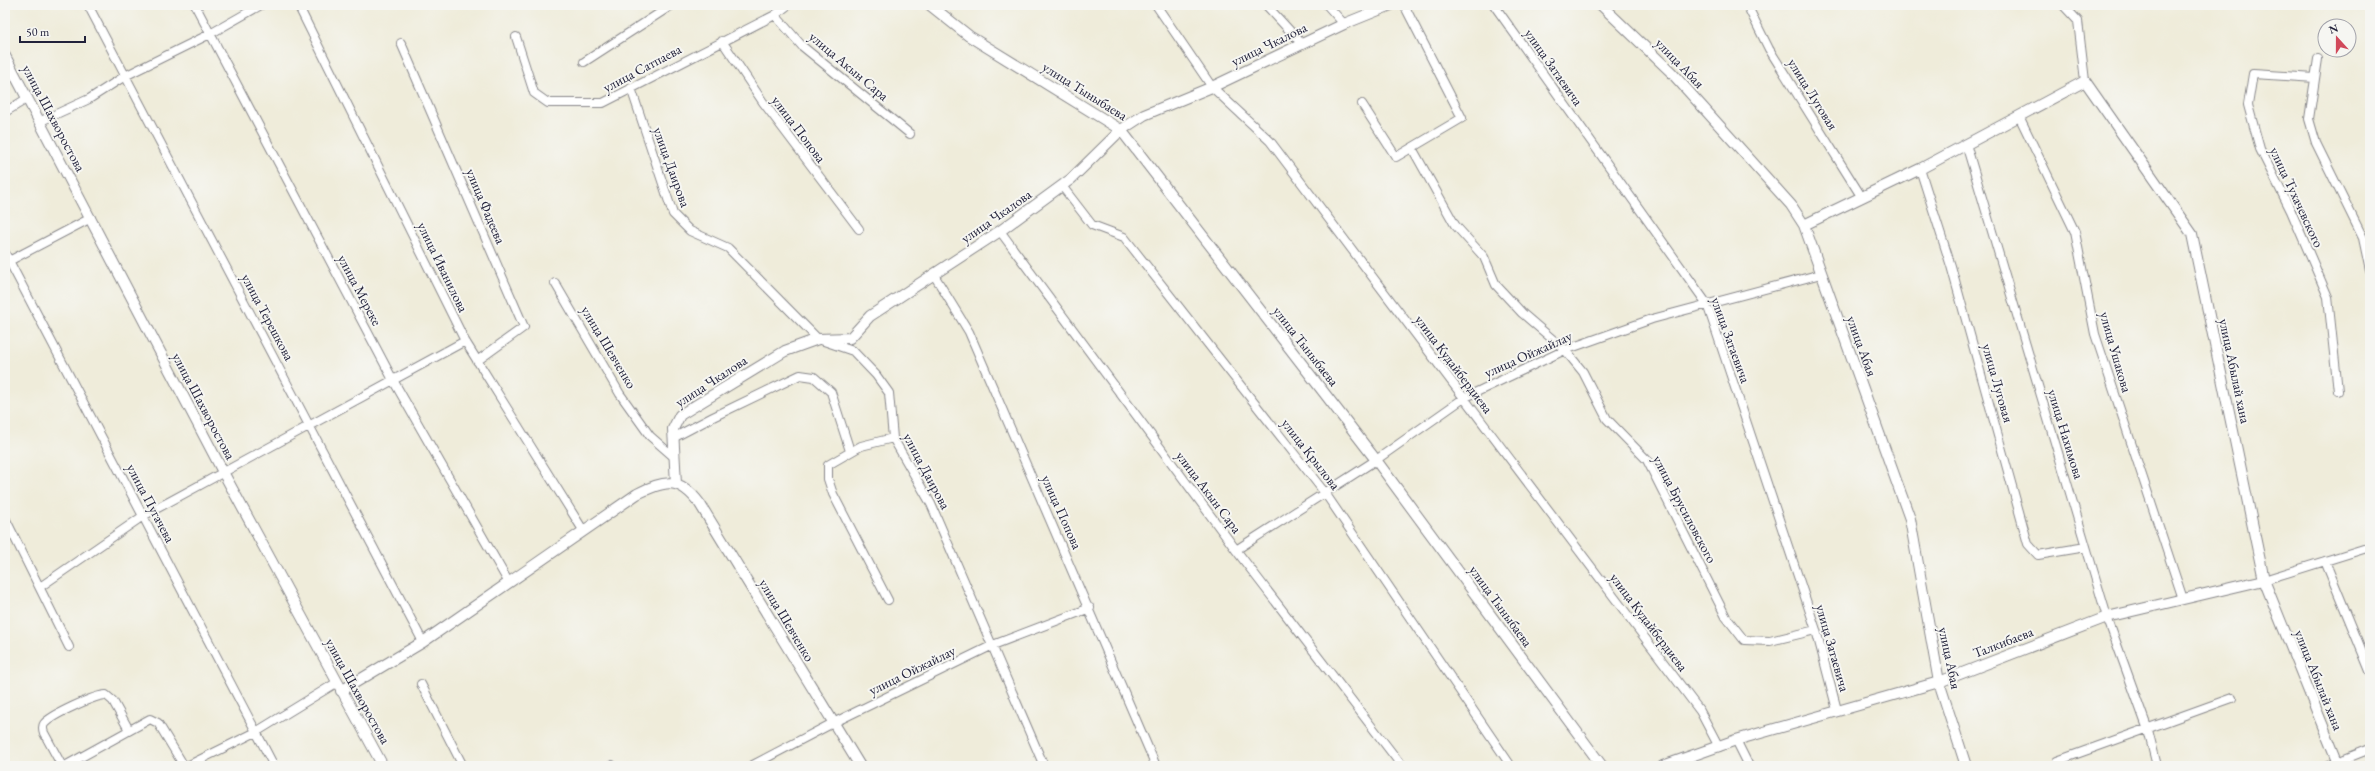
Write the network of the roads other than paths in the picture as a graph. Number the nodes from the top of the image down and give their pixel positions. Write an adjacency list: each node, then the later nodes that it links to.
1 (88, 5): 27 (street, улица Терешкова)
2 (196, 5): 19 (street, улица Мереке)
3 (262, 5): 19 (street)
4 (298, 5): 56 (street, улица Иванилова)
5 (672, 5): 26 (street)
6 (788, 5): 17 (street, улица Сатпаева)
7 (930, 5): 37 (street, улица Тыныбаева)
8 (1156, 5): 30 (street, улица Кудайбердиева)
9 (1266, 5): 23 (street)
10 (1327, 5): 18 (street)
11 (1391, 5): 18 (street, улица Чкалова)
12 (1404, 5): 40 (street)
13 (1494, 5): 54 (street, улица Затаевича)
14 (1601, 5): 45 (street, улица Абая)
15 (1747, 5): 43 (street, улица Луговая)
16 (2063, 5): 29 (street, улица Абылай хана)
17 (775, 15): 21 (street, улица Сатпаева); 38 (street, улица Акын Сара)
18 (1344, 24): 23 (street, улица Чкалова)
19 (210, 34): 27 (street); 59 (street, улица Мереке)
20 (516, 36): 31 (street, улица Сатпаева)
21 (722, 42): 31 (street, улица Сатпаева); 46 (street, улица Попова)
22 (401, 43): 58 (street, улица Фадеева)
23 (1302, 44): 30 (street, улица Чкалова)
24 (5, 56): 32 (street, улица Шахворостова)
25 (2318, 59): 28 (street)
26 (584, 62)
27 (125, 76): 36 (street); 62 (street, улица Терешкова)
28 (2315, 78): 50 (street); 60 (street, улица Тухачевского)
29 (2085, 81): 35 (street); 78 (street, улица Абылай хана)
30 (1212, 87): 37 (street, улица Чкалова); 61 (street, улица Кудайбердиева)
31 (631, 88): 55 (street, улица Даирова)
32 (28, 98): 34 (street); 36 (street, улица Шахворостова)
33 (1362, 104): 40 (street)
34 (5, 112)
35 (2019, 116): 39 (street); 81 (street, улица Ушакова)
36 (41, 121): 44 (street, улица Шахворостова)
37 (1121, 130): 42 (street, улица Чкалова); 67 (street, улица Тыныбаева)
38 (910, 134)
39 (1966, 144): 41 (street); 74 (street, улица Нахимова)
40 (1412, 148): 57 (street, улица Брусиловского)
41 (1920, 170): 43 (street); 74 (street, улица Луговая)
42 (1062, 186): 47 (street, улица Чкалова); 70 (street, улица Крылова)
43 (1861, 196): 45 (street)
44 (91, 218): 49 (street); 68 (street, улица Шахворостова)
45 (1804, 225): 51 (street, улица Абая)
46 (859, 229)
47 (1000, 231): 52 (street, улица Чкалова); 76 (street, улица Акын Сара)
48 (5, 253): 49 (street, улица Пугачева)
49 (9, 261): 71 (street, улица Пугачева)
50 (2370, 271)
51 (1821, 274): 54 (street, улица Ойжайлау); 90 (street, улица Абая)
52 (934, 275): 55 (street, улица Чкалова); 83 (street, улица Попова)
53 (555, 283): 66 (street, улица Шевченко)
54 (1707, 304): 57 (street, улица Ойжайлау); 85 (street, улица Затаевича)
55 (818, 339): 63 (street, улица Чкалова); 64 (street, улица Даирова)
56 (465, 341): 58 (street, улица Иванилова); 59 (street)
57 (1565, 350): 61 (street, улица Ойжайлау); 85 (street, улица Брусиловского)
58 (477, 361): 73 (street, улица Иванилова)
59 (393, 380): 62 (street); 79 (street, улица Мереке)
60 (2338, 391)
61 (1464, 398): 67 (street, улица Ойжайлау); 100 (street, улица Кудайбердиева)
62 (310, 424): 68 (street); 86 (street, улица Терешкова)
63 (673, 438): 65 (street); 66 (street, улица Чкалова)
64 (893, 438): 65 (street); 87 (street, улица Даирова)
65 (850, 451): 82 (street)
66 (674, 457): 69 (street, улица Чкалова)
67 (1376, 460): 70 (street, улица Ойжайлау); 116 (street, улица Тыныбаева)
68 (223, 472): 71 (street); 92 (street, улица Шахворостова)
69 (676, 484): 73 (street); 95 (street, улица Шевченко)
70 (1325, 493): 76 (street, улица Ойжайлау); 115 (street, улица Крылова)
71 (143, 516): 80 (street); 98 (street, улица Пугачева)
72 (5, 518): 80 (street)
73 (583, 530): 79 (street)
74 (2086, 547): 84 (street, улица Нахимова)
75 (2370, 547): 77 (street)
76 (1236, 550): 114 (street, улица Акын Сара)
77 (2325, 561): 78 (street); 89 (street)
78 (2264, 580): 81 (street, Талкибаева); 104 (street, улица Абылай хана)
79 (509, 582): 86 (street)
80 (40, 587): 88 (street)
81 (2183, 599): 84 (street, Талкибаева)
82 (888, 600)
83 (1090, 608): 87 (street, улица Ойжайлау); 113 (street, улица Попова)
84 (2107, 617): 90 (street, Талкибаева); 97 (street, улица Нахимова)
85 (1816, 630): 94 (street, улица Затаевича)
86 (423, 642): 92 (street)
87 (993, 645): 95 (street, улица Ойжайлау); 112 (street, улица Даирова)
88 (70, 647)
89 (2370, 671)
90 (1939, 682): 94 (street, Талкибаева); 119 (street, улица Абая)
91 (421, 684): 105 (street)
92 (339, 687): 98 (street); 109 (street, улица Шахворостова)
93 (2232, 698): 97 (street)
94 (1837, 710): 99 (street, Талкибаева)
95 (833, 723): 110 (street, улица Ойжайлау); 111 (street, улица Шевченко)
96 (130, 730): 106 (street); 106 (street); 107 (street)
97 (2148, 730): 102 (street); 120 (street, улица Нахимова)
98 (256, 732): 103 (street); 108 (street, улица Пугачева)
99 (1736, 740): 100 (street, Талкибаева); 118 (street)
100 (1719, 747): 117 (street, Талкибаева)
101 (2370, 748): 104 (street)
102 (2057, 761)
103 (201, 763): 107 (street)
104 (2338, 764): 121 (street)
105 (460, 765)
106 (63, 766)
107 (186, 766)
108 (274, 766)
109 (383, 766)
110 (751, 766)
111 (860, 766)
112 (1044, 766)
113 (1156, 766)
114 (1402, 766)
115 (1511, 766)
116 (1602, 766)
117 (1663, 766)
118 (1749, 766)
119 (1966, 766)
120 (2157, 766)
121 (2327, 766)

